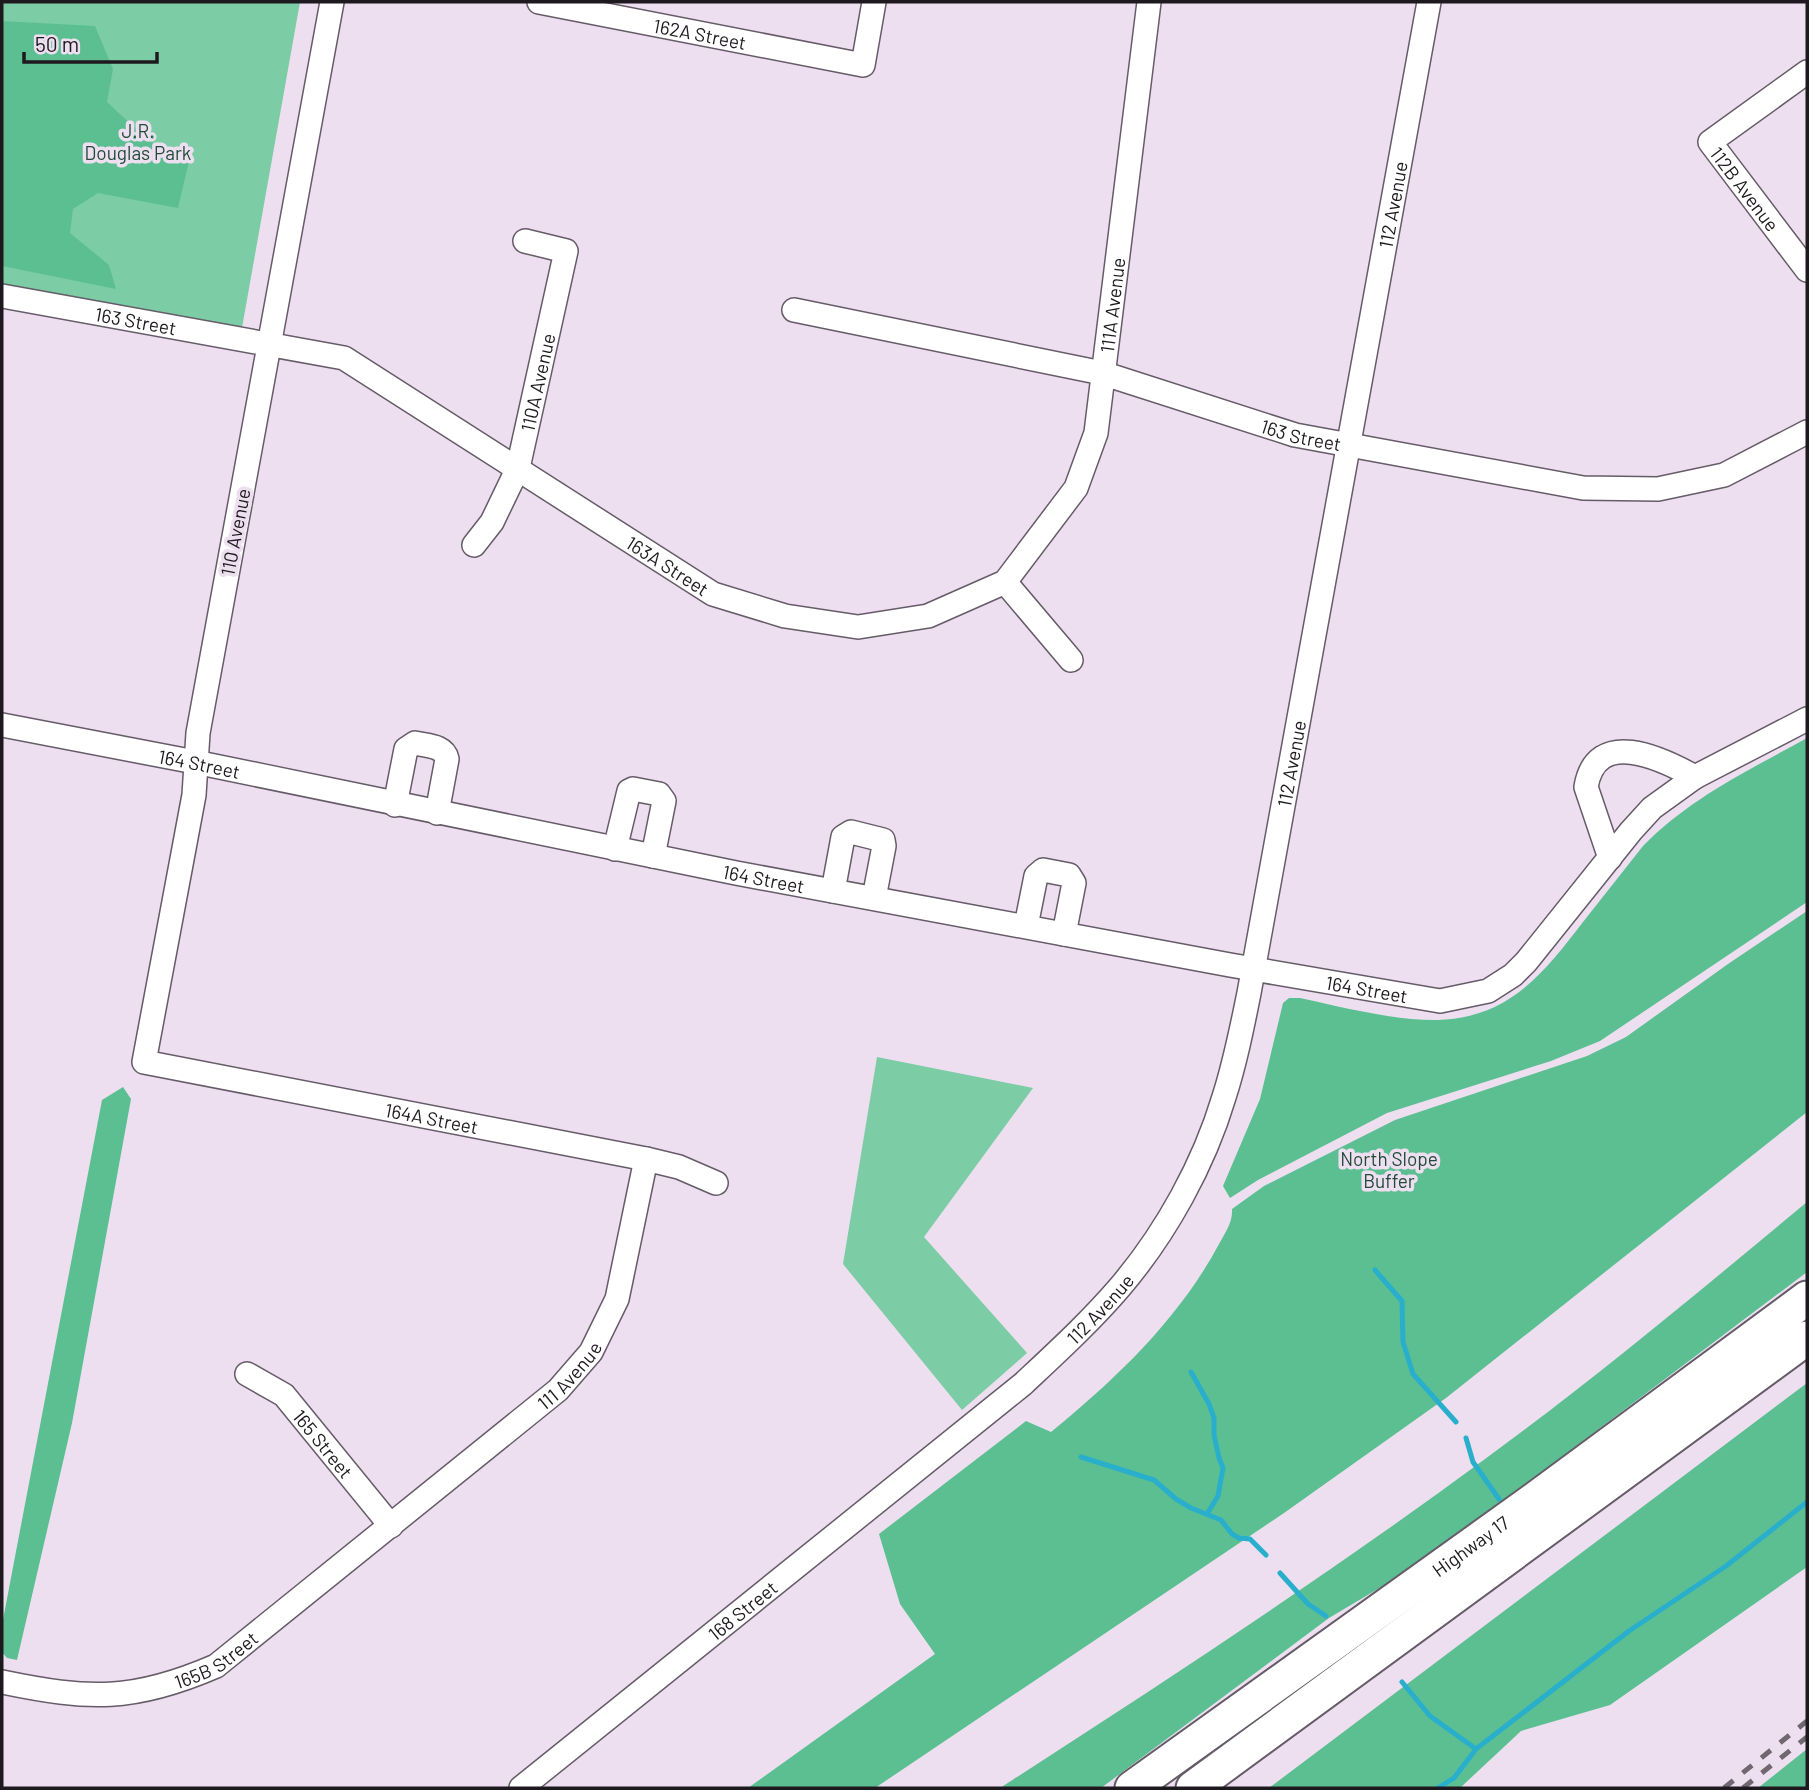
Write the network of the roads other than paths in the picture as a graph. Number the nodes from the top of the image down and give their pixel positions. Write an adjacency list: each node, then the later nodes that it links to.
1 (332, 2): 12 (street, 110 Avenue)
2 (539, 2): 6 (street, 162A Street)
3 (874, 2): 6 (street, 162A Street)
4 (1149, 2): 13 (street, 111A Avenue)
5 (1429, 2): 15 (street, 112 Avenue)
6 (627, 10)
7 (1807, 72): 9 (street, 112B Avenue)
8 (525, 242): 16 (street, 110A Avenue)
9 (1807, 270)
10 (2, 296): 12 (street, 163 Street)
11 (793, 310): 13 (street, 163 Street)
12 (270, 344): 16 (street, 163A Street); 22 (street, 110 Avenue)
13 (1102, 373): 15 (street, 163 Street); 18 (street, 111A Avenue)
14 (1807, 432): 15 (street, 163 Street)
15 (1348, 444): 33 (street, 112 Avenue)
16 (518, 468): 17 (street, 110A Avenue); 18 (street, 163A Street)
17 (474, 545)
18 (1005, 582): 19 (street)
19 (1071, 660)
20 (1807, 719): 23 (street, 164 Street)
21 (2, 725): 22 (street, 164 Street)
22 (195, 762): 24 (street, 164 Street); 34 (street, 110 Avenue)
23 (1695, 777): 28 (street, 164 Street); 28 (street)
24 (395, 804): 25 (street, 164 Street); 25 (street)
25 (437, 813): 26 (street, 164 Street)
26 (615, 849): 27 (street, 164 Street); 27 (street)
27 (653, 856): 29 (street, 164 Street)
28 (1610, 858): 33 (street, 164 Street)
29 (833, 891): 30 (street, 164 Street); 30 (street)
30 (874, 898): 31 (street, 164 Street)
31 (1026, 926): 32 (street, 164 Street); 32 (street)
32 (1064, 934): 33 (street, 164 Street)
33 (1254, 970): 40 (street, 112 Avenue)
34 (144, 1062): 35 (street, 164A Street)
35 (646, 1159): 36 (street, 164A Street); 41 (street, 111 Avenue)
36 (716, 1183)
37 (1807, 1298): 44 (highway, Highway 17)
38 (1807, 1338): 45 (highway, Highway 17)
39 (247, 1374): 41 (street, 165 Street)
40 (964, 1433): 43 (street, 168 Street)
41 (391, 1526): 42 (street, 165B Street)
42 (2, 1682)
43 (522, 1788)
44 (1132, 1788)
45 (1193, 1788)

